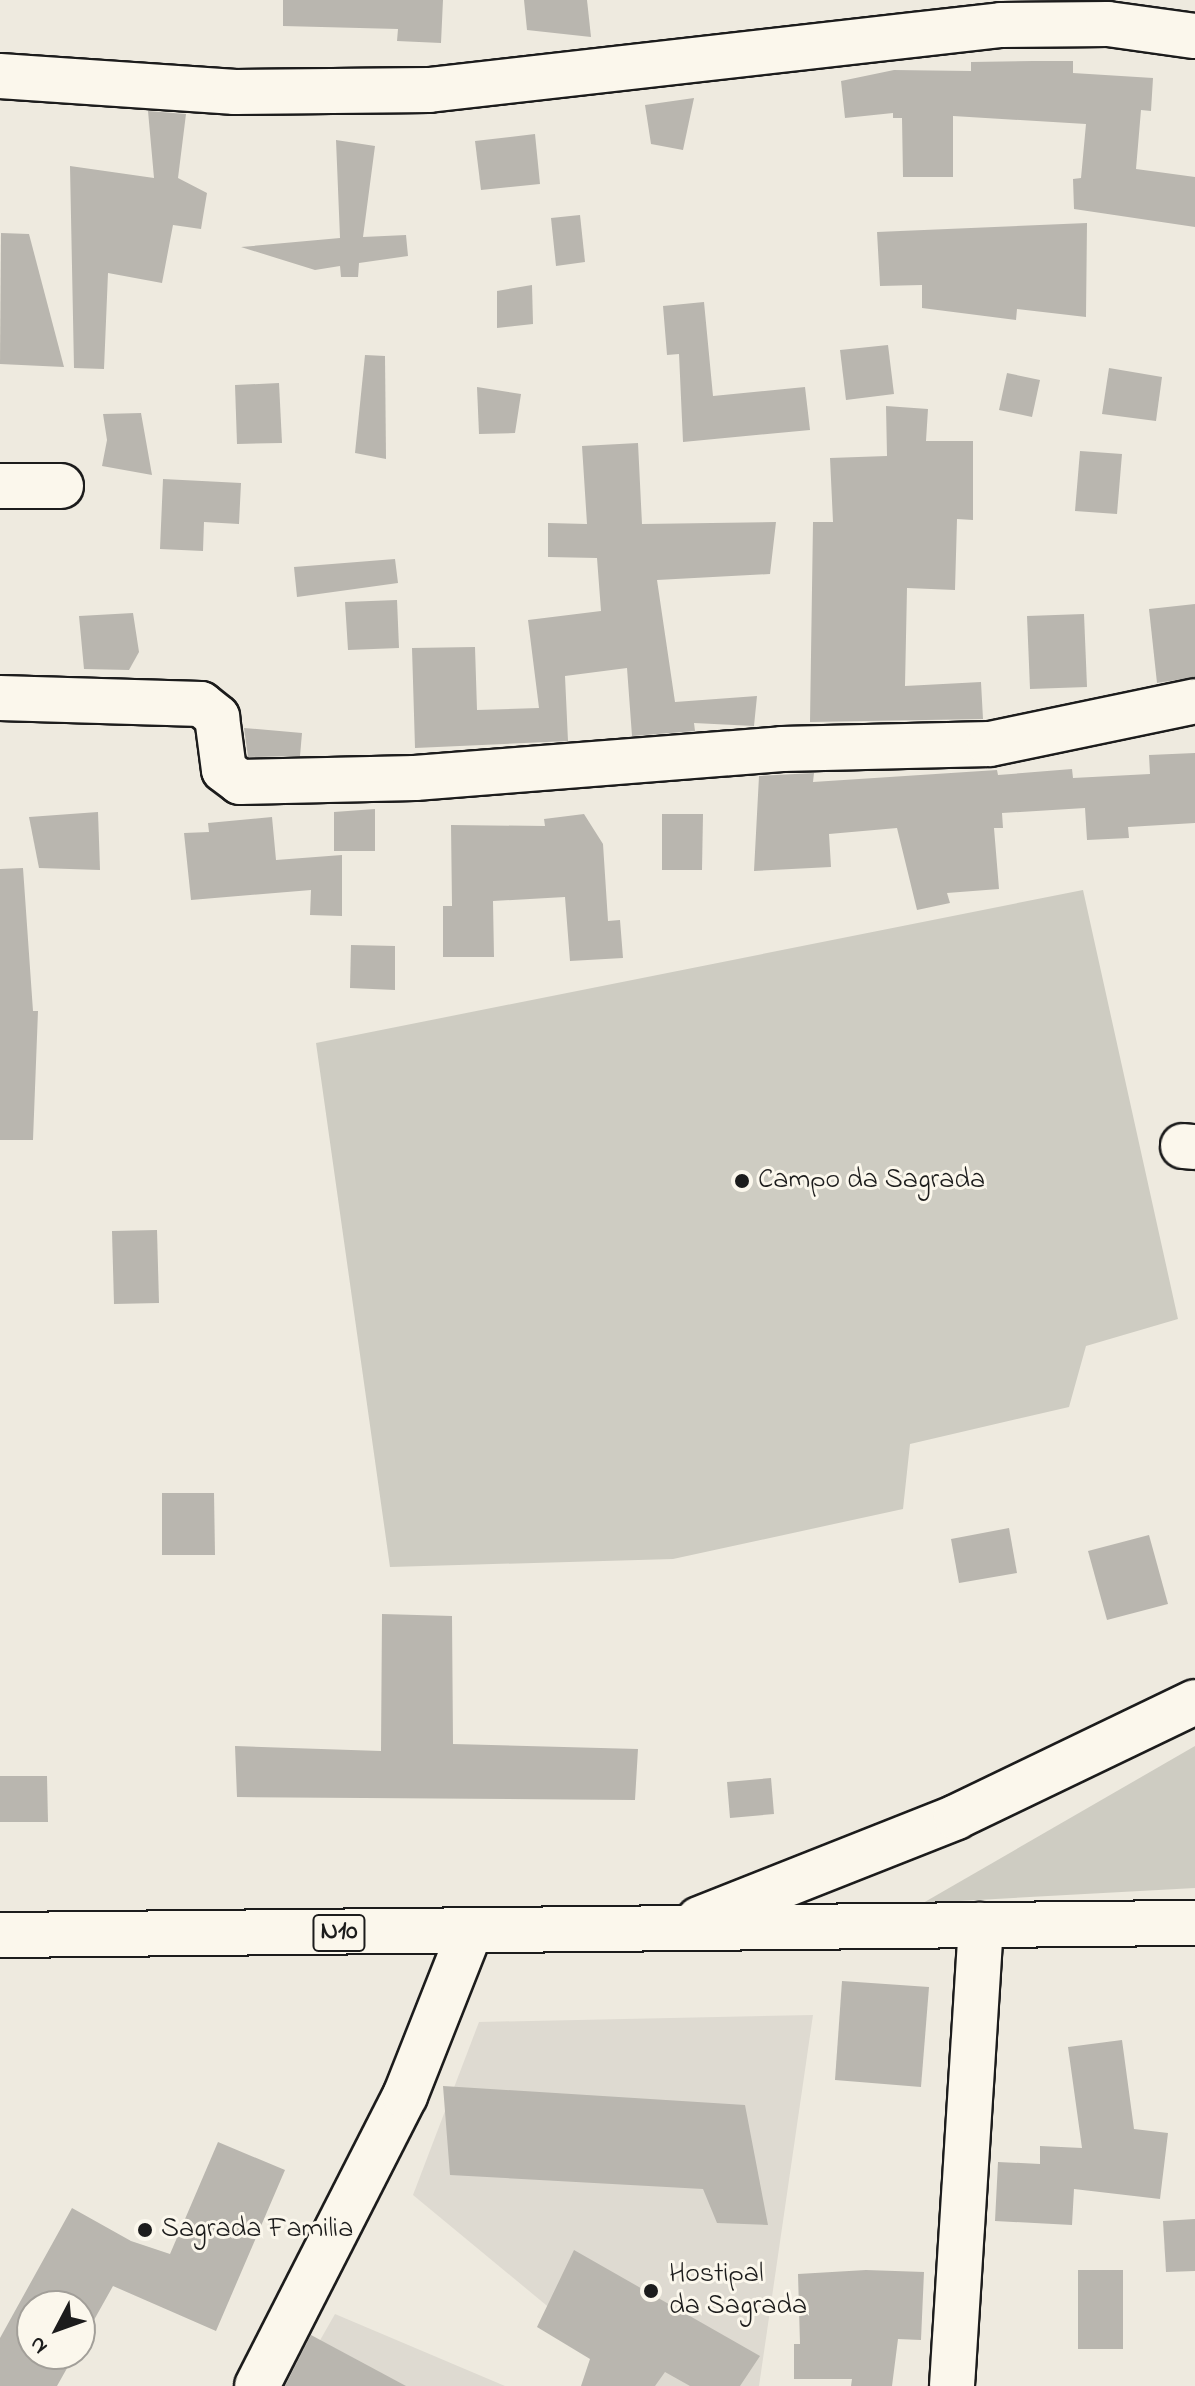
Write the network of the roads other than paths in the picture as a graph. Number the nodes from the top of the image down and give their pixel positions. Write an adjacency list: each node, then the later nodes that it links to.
1 (1195, 36): 2 (street)
2 (0, 76)
3 (0, 486): 4 (street)
4 (61, 486)
5 (0, 698): 6 (street)
6 (1195, 701)
7 (1195, 1702): 10 (street, N10)
8 (1195, 1923): 9 (street, N10)
9 (981, 1925): 10 (street, N10); 14 (street)
10 (679, 1927): 11 (street, N10)
11 (470, 1932): 12 (street, N10); 13 (street)
12 (0, 1935)
13 (257, 2386)
14 (952, 2386)

